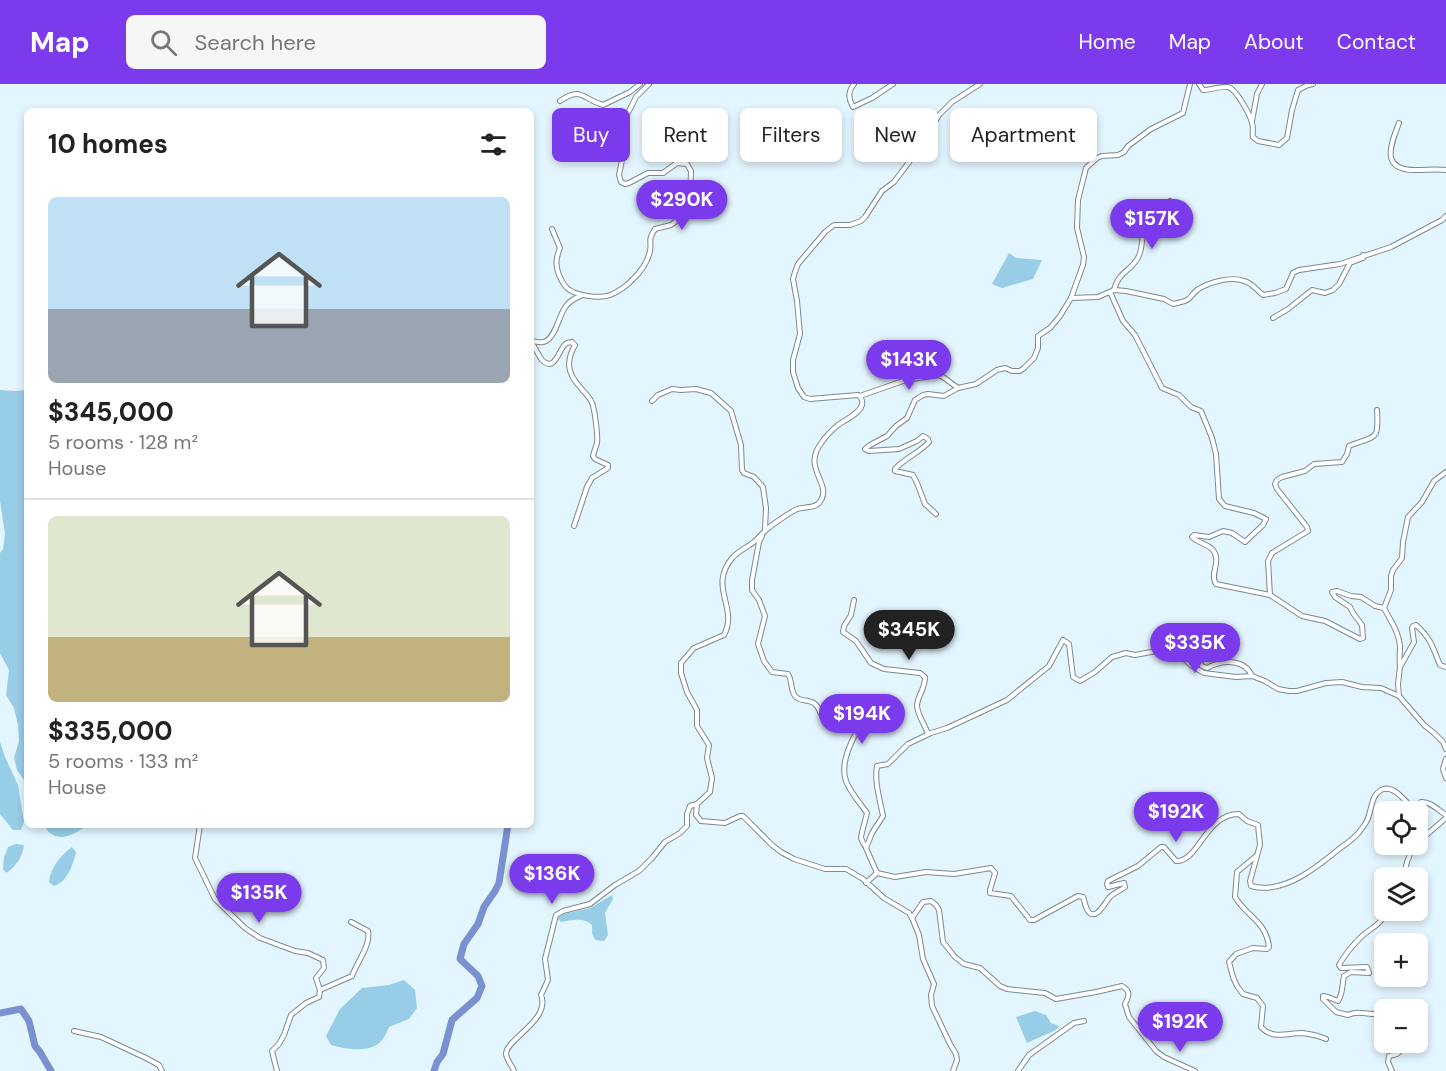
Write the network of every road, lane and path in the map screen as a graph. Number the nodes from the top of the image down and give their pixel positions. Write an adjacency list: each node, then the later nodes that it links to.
1 (640, 84): 10 (street)
2 (649, 84): 19 (street)
3 (854, 84): 4 (street)
4 (893, 84)
5 (980, 84): 27 (street)
6 (1190, 84): 20 (street)
7 (1199, 84): 11 (street)
8 (1262, 84): 11 (street)
9 (1313, 84): 11 (street)
10 (560, 101)
11 (1252, 122)
12 (1399, 123): 13 (street)
13 (1446, 170)
14 (1170, 201): 18 (street)
15 (1446, 216): 17 (street)
16 (552, 229): 19 (street)
17 (1363, 255): 18 (street); 21 (street)
18 (1112, 291): 20 (street); 34 (street)
19 (583, 295): 22 (street)
20 (1071, 297): 26 (street)
21 (1272, 318)
22 (534, 341)
23 (534, 346): 32 (street)
24 (946, 357): 25 (street)
25 (938, 375): 26 (street); 27 (street)
26 (958, 388): 31 (street)
27 (860, 396): 33 (street)
28 (652, 401): 33 (street)
29 (1377, 410): 34 (street)
30 (1446, 472): 36 (street)
31 (936, 514)
32 (574, 526)
33 (765, 531): 48 (street); 52 (street)
34 (1269, 595): 36 (street)
35 (854, 600): 42 (street)
36 (1384, 608): 38 (street)
37 (1172, 627): 40 (street)
38 (1400, 667): 39 (street); 41 (street)
39 (1446, 668)
40 (1252, 676): 41 (street); 42 (street)
41 (1399, 696): 43 (street)
42 (928, 735): 52 (street)
43 (1446, 749)
44 (1446, 759): 45 (street)
45 (1446, 778)
46 (1406, 801): 53 (street)
47 (1428, 803): 49 (street)
48 (698, 804): 55 (street); 67 (street)
49 (1446, 817): 51 (street)
50 (200, 828): 59 (street)
51 (1428, 833)
52 (866, 848): 54 (street)
53 (1256, 856): 54 (street); 63 (street)
54 (877, 873): 55 (street)
55 (866, 883): 56 (street)
56 (912, 918): 68 (street); 70 (street)
57 (1381, 921): 60 (street)
58 (351, 922): 59 (street)
59 (320, 990): 66 (street)
60 (1374, 1014)
61 (1084, 1021): 69 (street)
62 (74, 1031): 65 (street)
63 (1326, 1039)
64 (1398, 1053): 71 (street)
65 (162, 1071)
66 (277, 1071)
67 (514, 1071)
68 (953, 1071)
69 (1018, 1071)
70 (1195, 1071)
71 (1392, 1071)

